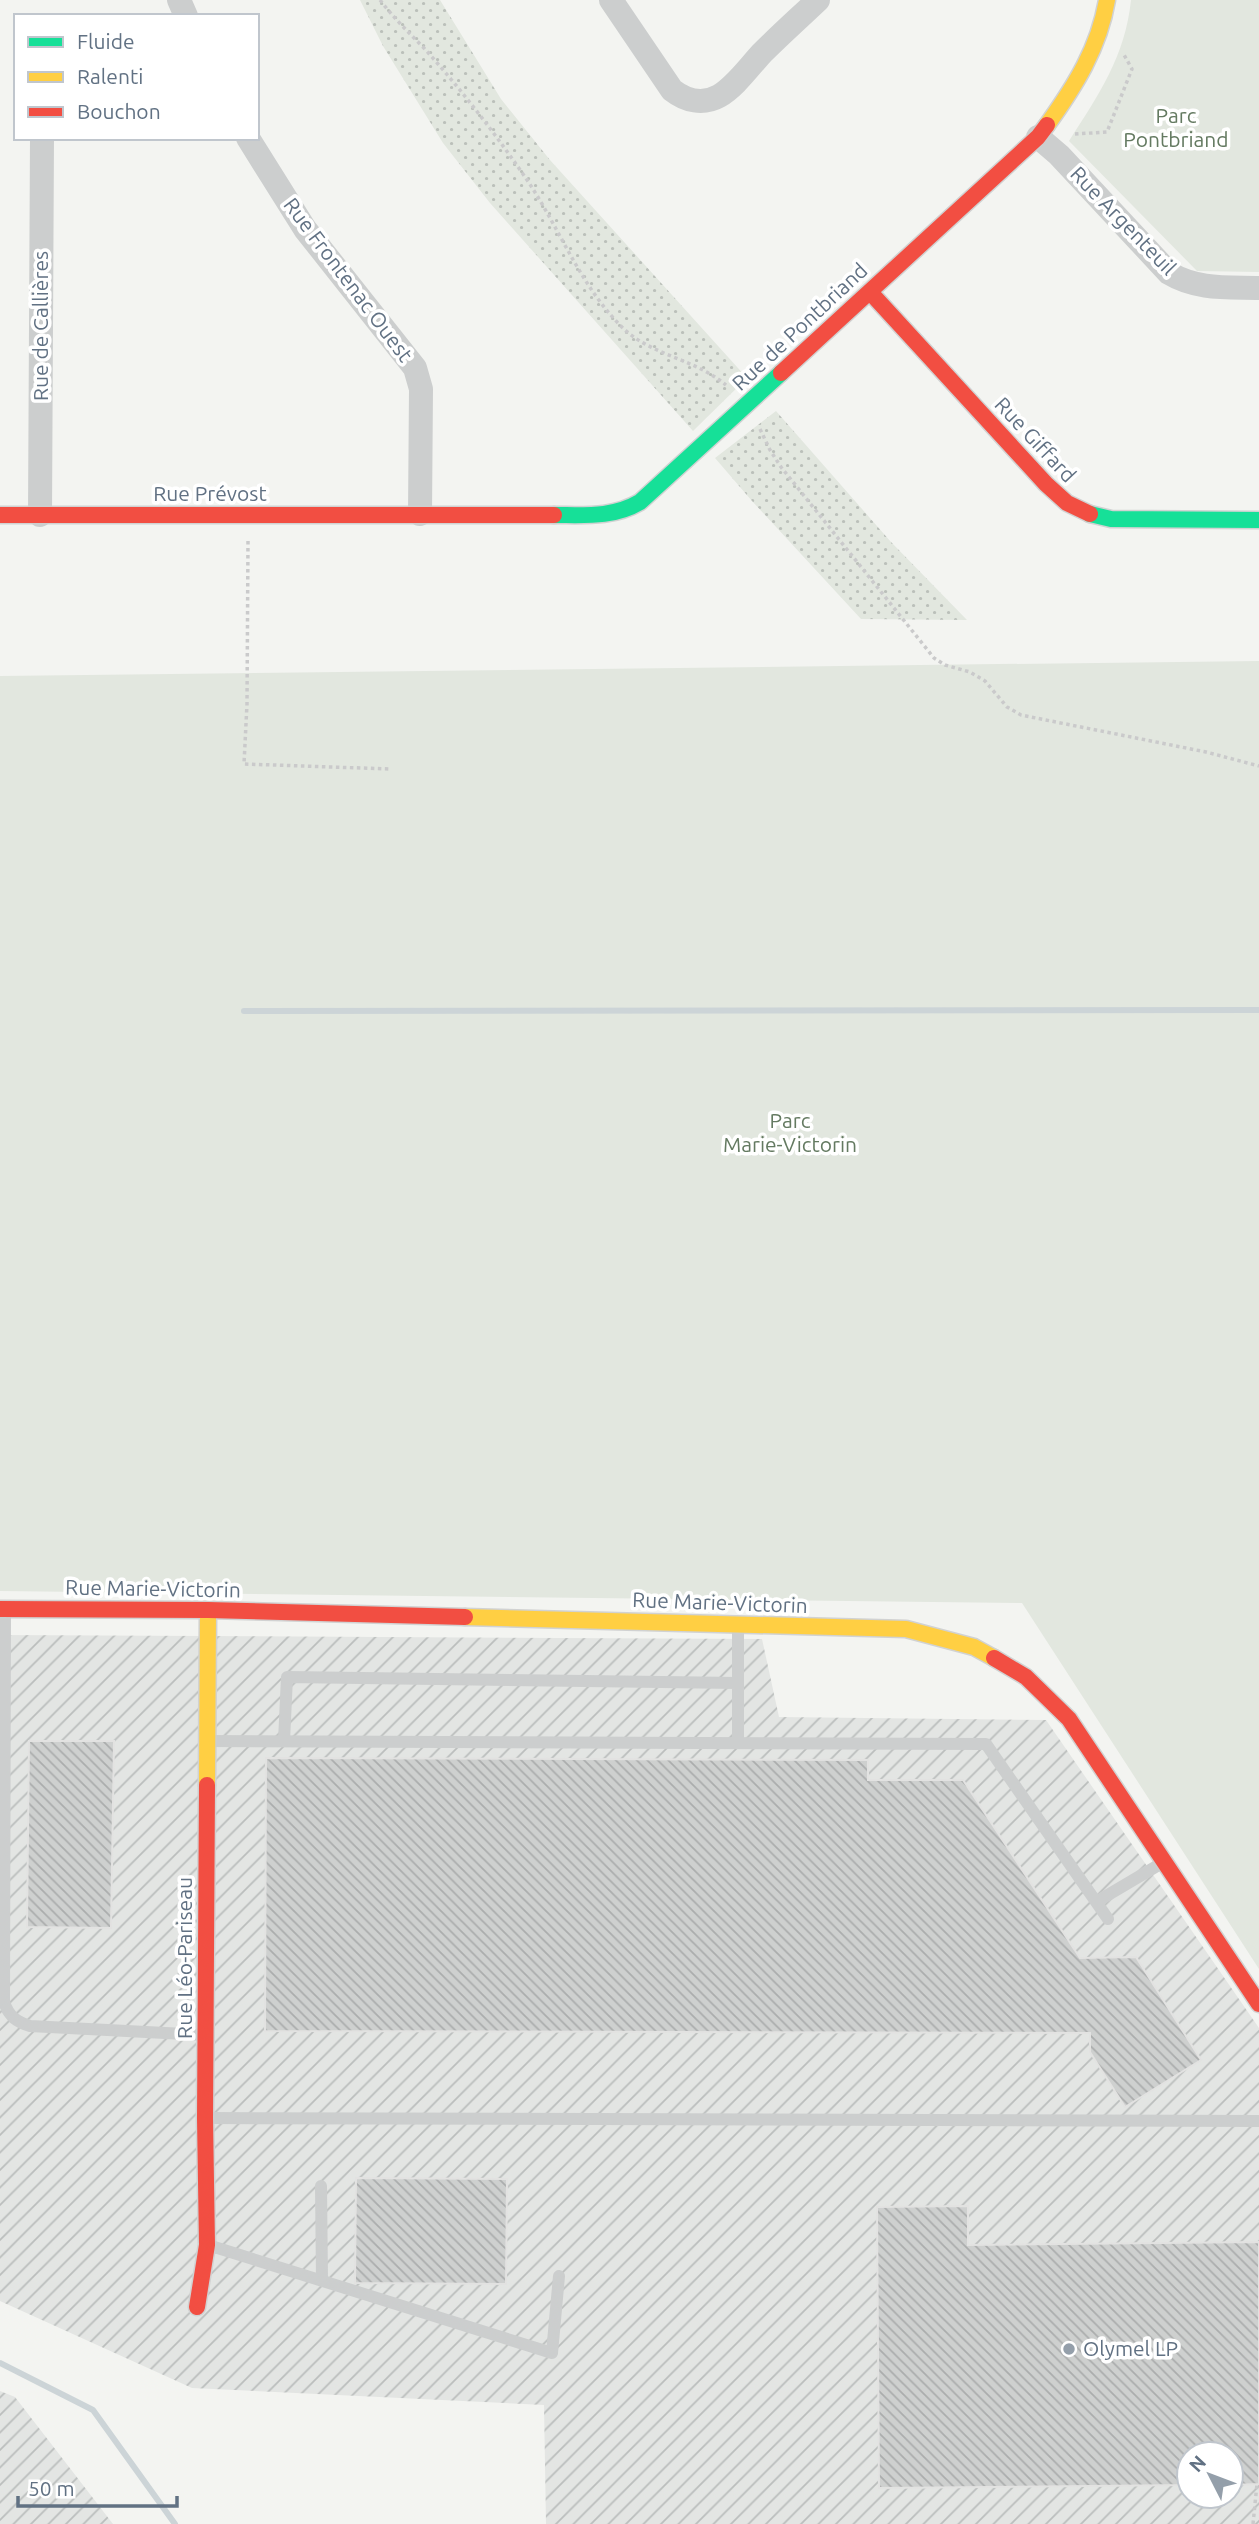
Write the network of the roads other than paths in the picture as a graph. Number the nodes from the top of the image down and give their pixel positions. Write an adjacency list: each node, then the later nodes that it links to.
1 (611, 0): 2 (street)
2 (818, 0)
3 (1107, 0): 4 (street, Rue de Pontbriand)
4 (1038, 137): 7 (street, Rue Argenteuil); 8 (street, Rue de Pontbriand)
5 (42, 140): 9 (street, Rue de Callières)
6 (249, 140): 10 (street, Rue Frontenac Ouest)
7 (1259, 288)
8 (870, 292): 10 (street, Rue de Pontbriand); 12 (street, Rue Giffard)
9 (40, 514): 10 (street, Rue Prévost); 11 (street, Rue Prévost)
10 (420, 514)
11 (0, 515)
12 (1259, 520)
13 (3, 1609): 14 (street, Rue Marie-Victorin); 24 (lane)
14 (208, 1610): 15 (street, Rue Marie-Victorin); 17 (street, Rue Léo-Pariseau)
15 (738, 1624): 16 (lane); 20 (street, Rue Marie-Victorin)
16 (738, 1683): 18 (lane); 19 (lane)
17 (208, 1741): 18 (lane); 24 (street, Rue Léo-Pariseau)
18 (284, 1741): 19 (lane)
19 (738, 1743): 21 (lane)
20 (1164, 1861): 21 (lane); 23 (street, Rue Marie-Victorin)
21 (1096, 1902): 22 (lane)
22 (1108, 1919)
23 (1259, 2004)
24 (205, 2035): 25 (street, Rue Léo-Pariseau)
25 (205, 2118): 26 (lane); 28 (street, Rue Léo-Pariseau)
26 (1259, 2121)
27 (321, 2186): 30 (lane)
28 (207, 2245): 30 (lane); 31 (street, Rue Léo-Pariseau)
29 (559, 2276): 30 (lane)
30 (322, 2280)
31 (197, 2306)

